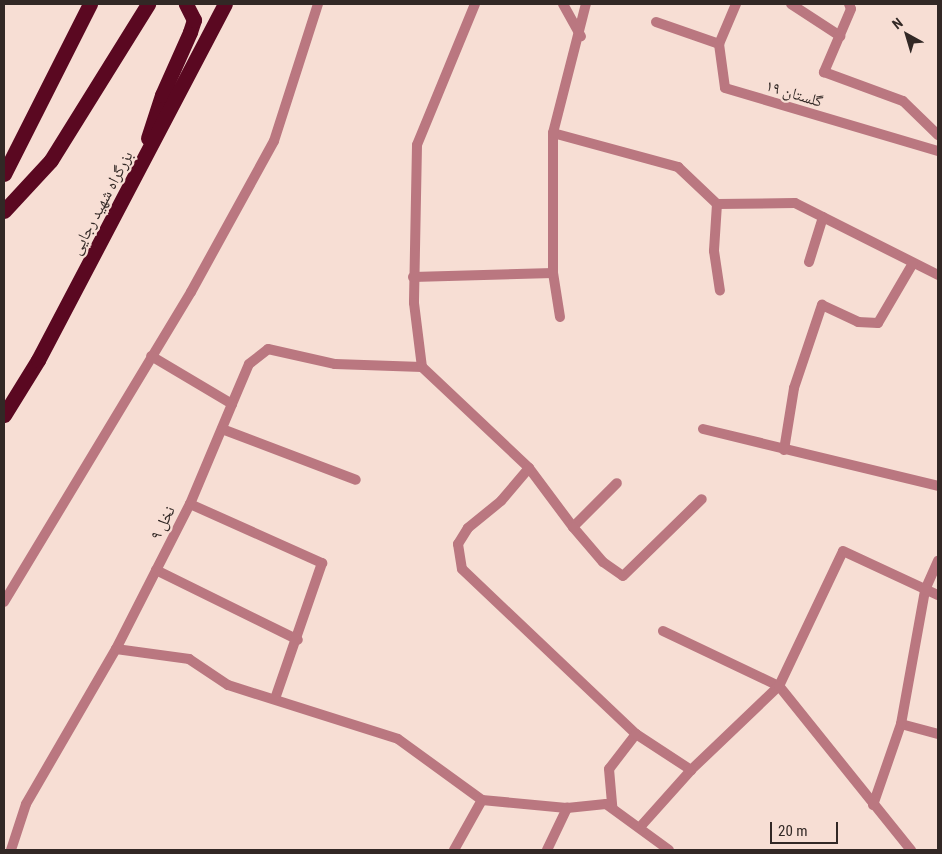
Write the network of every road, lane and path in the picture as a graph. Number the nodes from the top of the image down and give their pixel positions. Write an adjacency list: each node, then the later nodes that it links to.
1 (90, 4): 20 (highway)
2 (148, 4): 22 (highway)
3 (186, 4): 19 (highway)
4 (225, 4): 19 (highway, بزرگراه شهید رجایی)
5 (318, 4): 31 (street)
6 (475, 4): 28 (street)
7 (563, 4): 13 (street)
8 (586, 4): 13 (street)
9 (736, 4): 15 (street)
10 (791, 4): 14 (street)
11 (849, 4): 14 (street)
12 (656, 22): 15 (street)
13 (581, 36): 16 (street)
14 (840, 36): 17 (street)
15 (719, 44): 18 (street, گلستان ۱۹)
16 (553, 134): 21 (street); 26 (street)
17 (938, 135)
18 (938, 151)
19 (139, 171): 34 (highway, بزرگراه شهید رجایی)
20 (4, 174)
21 (717, 204): 23 (street); 29 (street)
22 (4, 211)
23 (823, 217): 24 (street); 25 (street)
24 (809, 262)
25 (913, 263): 27 (street); 37 (street)
26 (553, 273): 28 (street); 30 (street)
27 (938, 275)
28 (413, 277): 32 (street)
29 (720, 291)
30 (560, 317)
31 (151, 356): 33 (street); 49 (street)
32 (422, 367): 33 (street, نخل ۹); 38 (street)
33 (232, 404): 36 (street, نخل ۹)
34 (4, 415)
35 (703, 428): 37 (street)
36 (222, 429): 39 (street); 43 (street, نخل ۹)
37 (784, 450): 41 (street)
38 (529, 468): 44 (street); 56 (street)
39 (356, 480)
40 (617, 483): 44 (street)
41 (938, 486)
42 (702, 499): 44 (street)
43 (190, 504): 46 (street, نخل ۹); 51 (street)
44 (573, 527)
45 (938, 561): 47 (street)
46 (156, 570): 51 (street); 52 (street, نخل ۹)
47 (925, 590): 48 (street); 53 (street); 55 (street)
48 (938, 595)
49 (4, 602)
50 (663, 632): 53 (street)
51 (298, 640): 54 (street)
52 (116, 649): 54 (street); 64 (street, نخل ۹)
53 (779, 686): 58 (street); 60 (street)
54 (275, 699): 59 (street)
55 (901, 724): 57 (street); 60 (street)
56 (636, 734): 58 (street); 61 (street)
57 (938, 734)
58 (691, 770): 63 (street)
59 (482, 800): 62 (street); 65 (street)
60 (873, 805): 68 (street)
61 (612, 807): 62 (street); 63 (street)
62 (567, 808): 66 (street)
63 (641, 826): 67 (street)
64 (9, 843)
65 (454, 850)
66 (547, 850)
67 (667, 850)
68 (911, 850)

